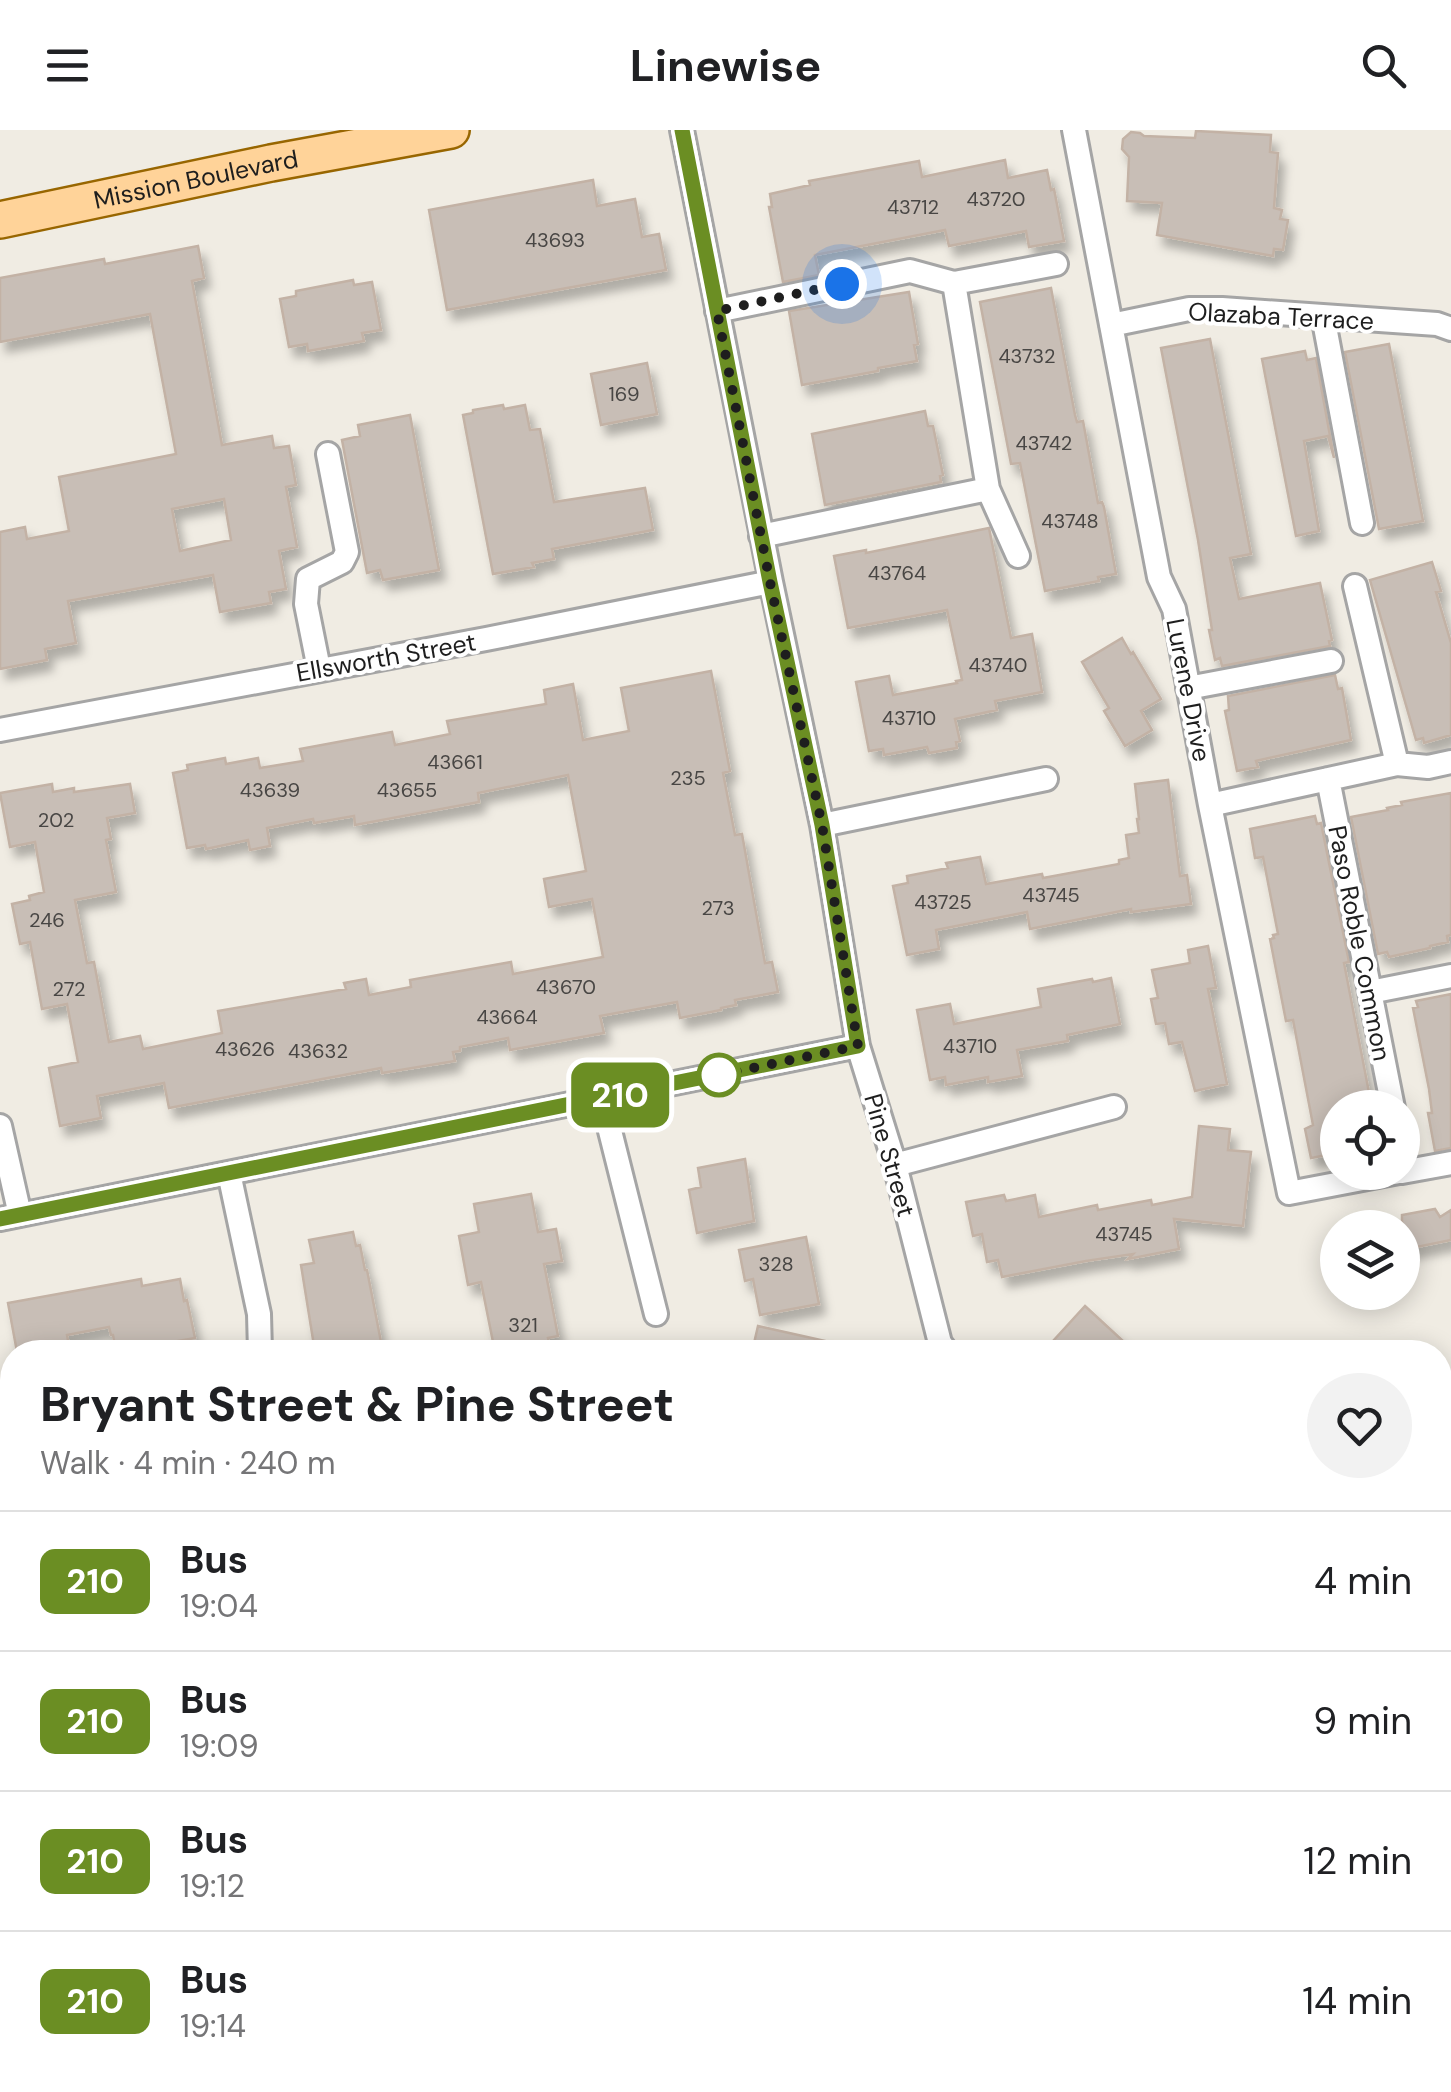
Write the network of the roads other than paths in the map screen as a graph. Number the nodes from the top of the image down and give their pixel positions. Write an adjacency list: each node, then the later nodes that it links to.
1 (452, 130): 4 (main road, Mission Boulevard)
2 (682, 130): 7 (street, Pine Street)
3 (1074, 130): 9 (street, Lurene Drive)
4 (0, 220)
5 (1056, 264): 6 (street)
6 (954, 283): 7 (street); 12 (street)
7 (717, 311): 14 (street, Pine Street)
8 (1322, 316): 9 (street, Olazaba Terrace); 10 (street, Olazaba Terrace); 13 (street)
9 (1111, 324): 20 (street, Lurene Drive)
10 (1451, 329)
11 (328, 454): 19 (street)
12 (988, 489): 14 (street); 15 (street)
13 (1362, 523)
14 (761, 536): 16 (street, Pine Street)
15 (1018, 556)
16 (770, 582): 19 (street, Ellsworth Street); 27 (street, Pine Street)
17 (1355, 586): 23 (street)
18 (1332, 661): 20 (street)
19 (319, 669): 21 (street, Ellsworth Street)
20 (1188, 688): 26 (street, Lurene Drive)
21 (0, 730)
22 (1451, 762): 23 (street)
23 (1397, 764): 25 (street)
24 (1046, 779): 27 (street)
25 (1328, 779): 26 (street); 29 (street, Paso Roble Common)
26 (1210, 804): 39 (street, Lurene Drive)
27 (822, 825): 30 (street, Pine Street)
28 (1451, 976): 29 (street)
29 (1370, 992): 31 (street, Paso Roble Common)
30 (858, 1046): 32 (street); 36 (street, Pine Street)
31 (1389, 1090)
32 (602, 1099): 38 (street); 41 (street)
33 (1114, 1107): 36 (street)
34 (0, 1126): 40 (street)
35 (1451, 1163): 37 (street)
36 (895, 1165): 43 (street, Pine Street)
37 (1420, 1166)
38 (229, 1173): 40 (street); 42 (street)
39 (1320, 1186)
40 (10, 1217)
41 (656, 1314)
42 (260, 1340)
43 (939, 1340)

